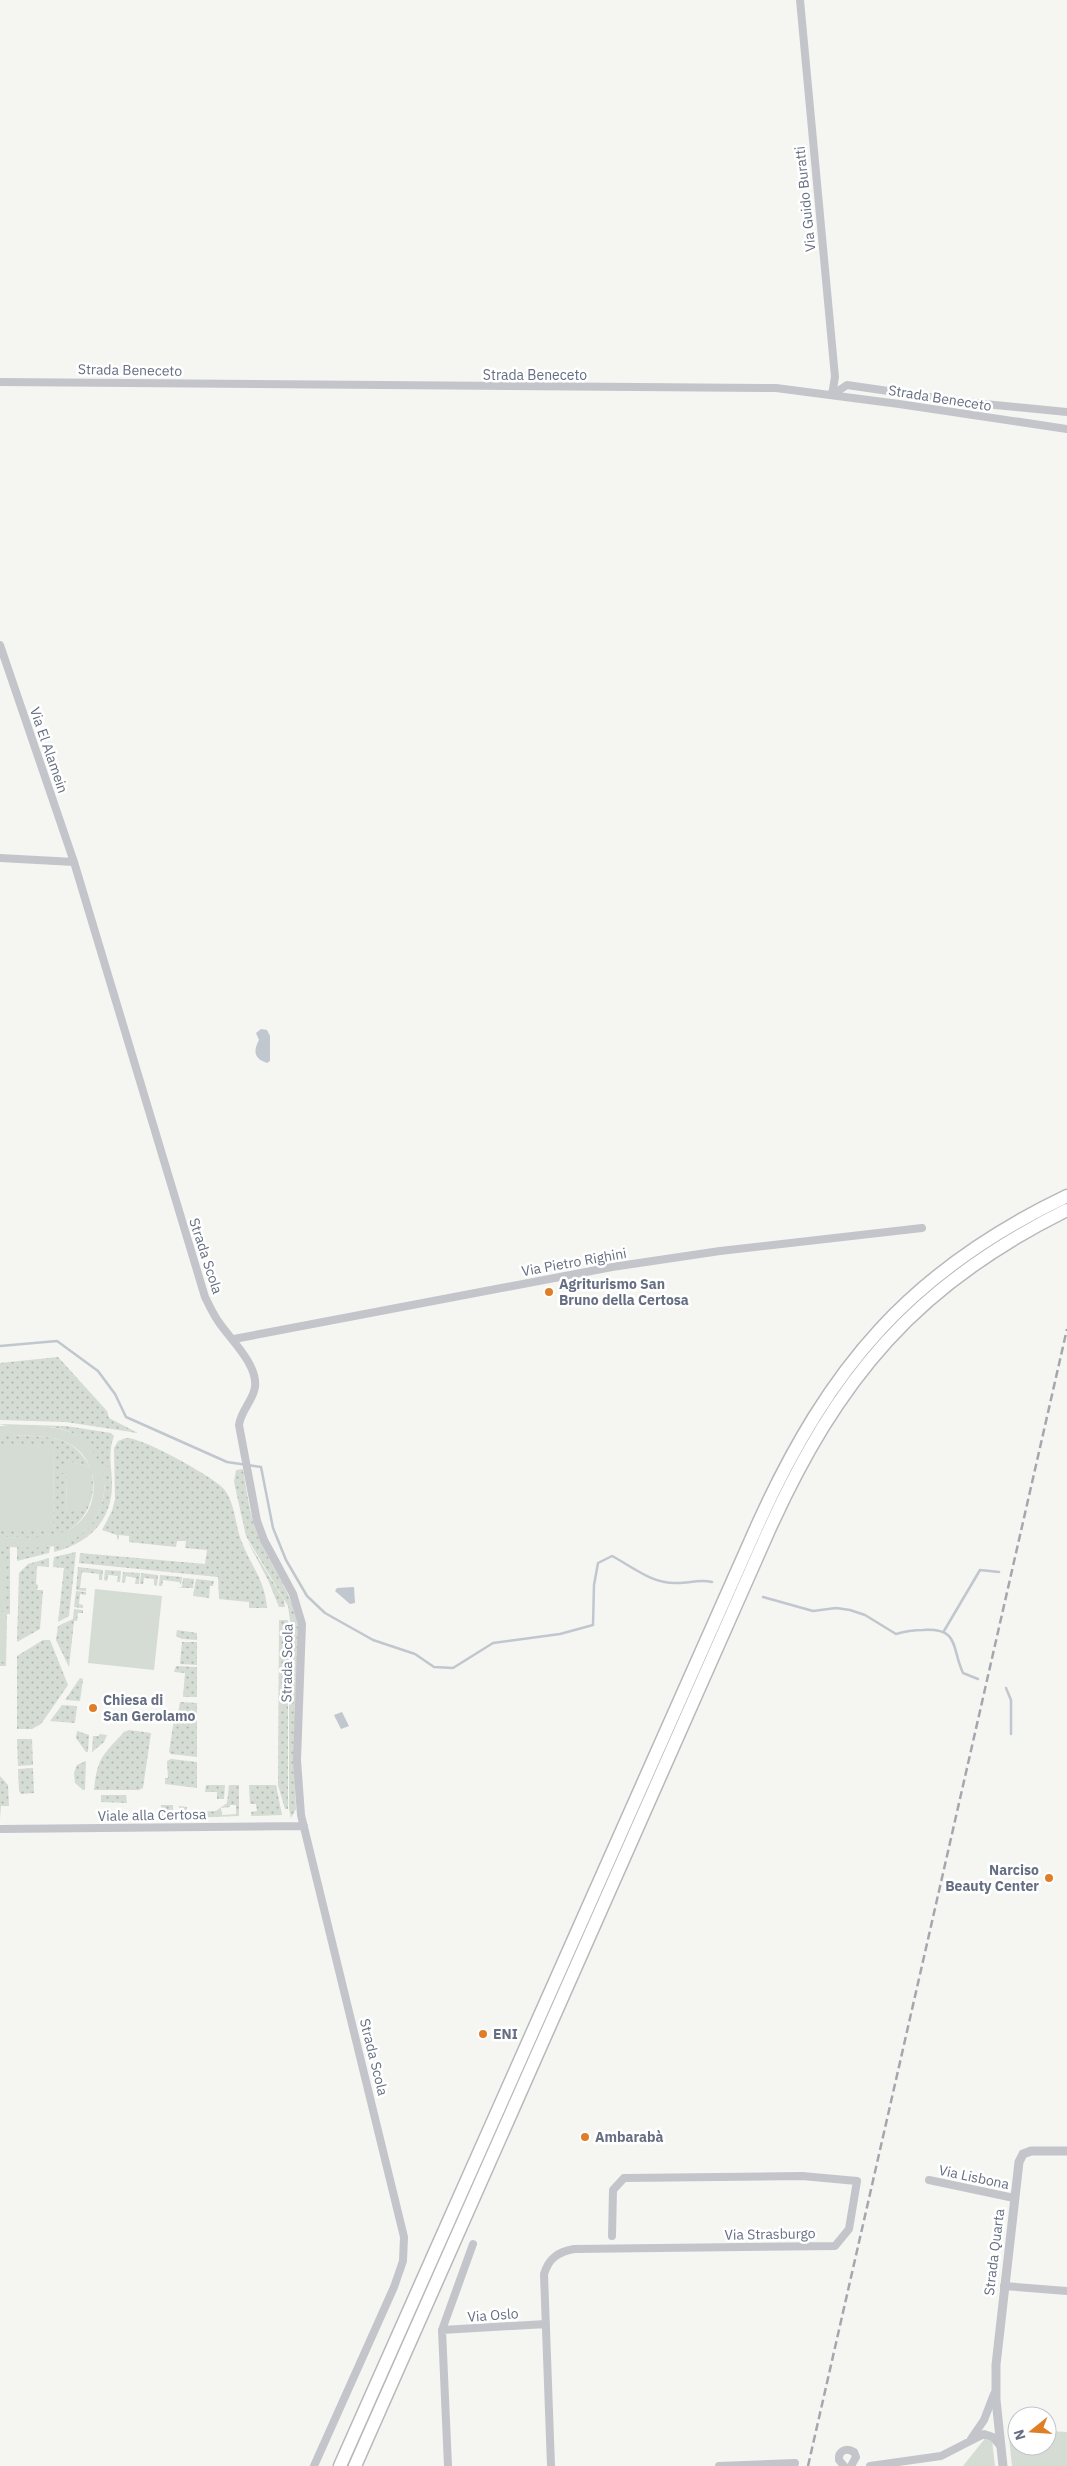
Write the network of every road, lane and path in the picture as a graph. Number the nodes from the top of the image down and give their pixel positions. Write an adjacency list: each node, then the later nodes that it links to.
1 (800, 0): 3 (street, Via Guido Buratti)
2 (0, 382): 3 (street, Strada Beneceto)
3 (832, 395): 4 (street); 5 (street, Strada Beneceto)
4 (1067, 412)
5 (1067, 430)
6 (0, 645): 8 (street, Via El Alamein)
7 (0, 858): 8 (street)
8 (74, 862): 12 (street, Strada Scola)
9 (1067, 1196): 36 (highway)
10 (1067, 1210): 37 (highway)
11 (922, 1228): 12 (street, Via Pietro Righini)
12 (234, 1339): 13 (street, Strada Scola)
13 (304, 1826): 14 (street, Viale alla Certosa); 35 (street, Strada Scola)
14 (0, 1829)
15 (1067, 2152): 17 (street, Strada Quarta)
16 (929, 2180): 17 (street, Via Lisbona)
17 (1014, 2198): 22 (street, Strada Quarta)
18 (612, 2236): 20 (street); 21 (street); 21 (street, Via Strasburgo)
19 (473, 2244): 25 (street)
20 (599, 2248): 21 (street, Via Strasburgo); 24 (street, Via Strasburgo)
21 (624, 2248)
22 (1004, 2286): 23 (street); 26 (street, Strada Quarta)
23 (1067, 2291)
24 (546, 2324): 25 (street, Via Oslo); 39 (street, Via Strasburgo)
25 (442, 2330): 38 (street)
26 (996, 2382): 27 (street); 28 (street, Strada Quarta)
27 (981, 2425): 28 (street); 30 (street)
28 (999, 2426): 29 (street); 31 (street, Strada Quarta)
29 (985, 2434): 30 (street); 31 (street)
30 (969, 2440): 34 (street)
31 (1002, 2450): 43 (street, Strada Quarta)
32 (856, 2454): 34 (street); 41 (street); 42 (street)
33 (795, 2463): 40 (street)
34 (872, 2465)
35 (314, 2466)
36 (340, 2466)
37 (354, 2466)
38 (448, 2466)
39 (551, 2466)
40 (719, 2466)
41 (844, 2466)
42 (851, 2466)
43 (1003, 2466)

